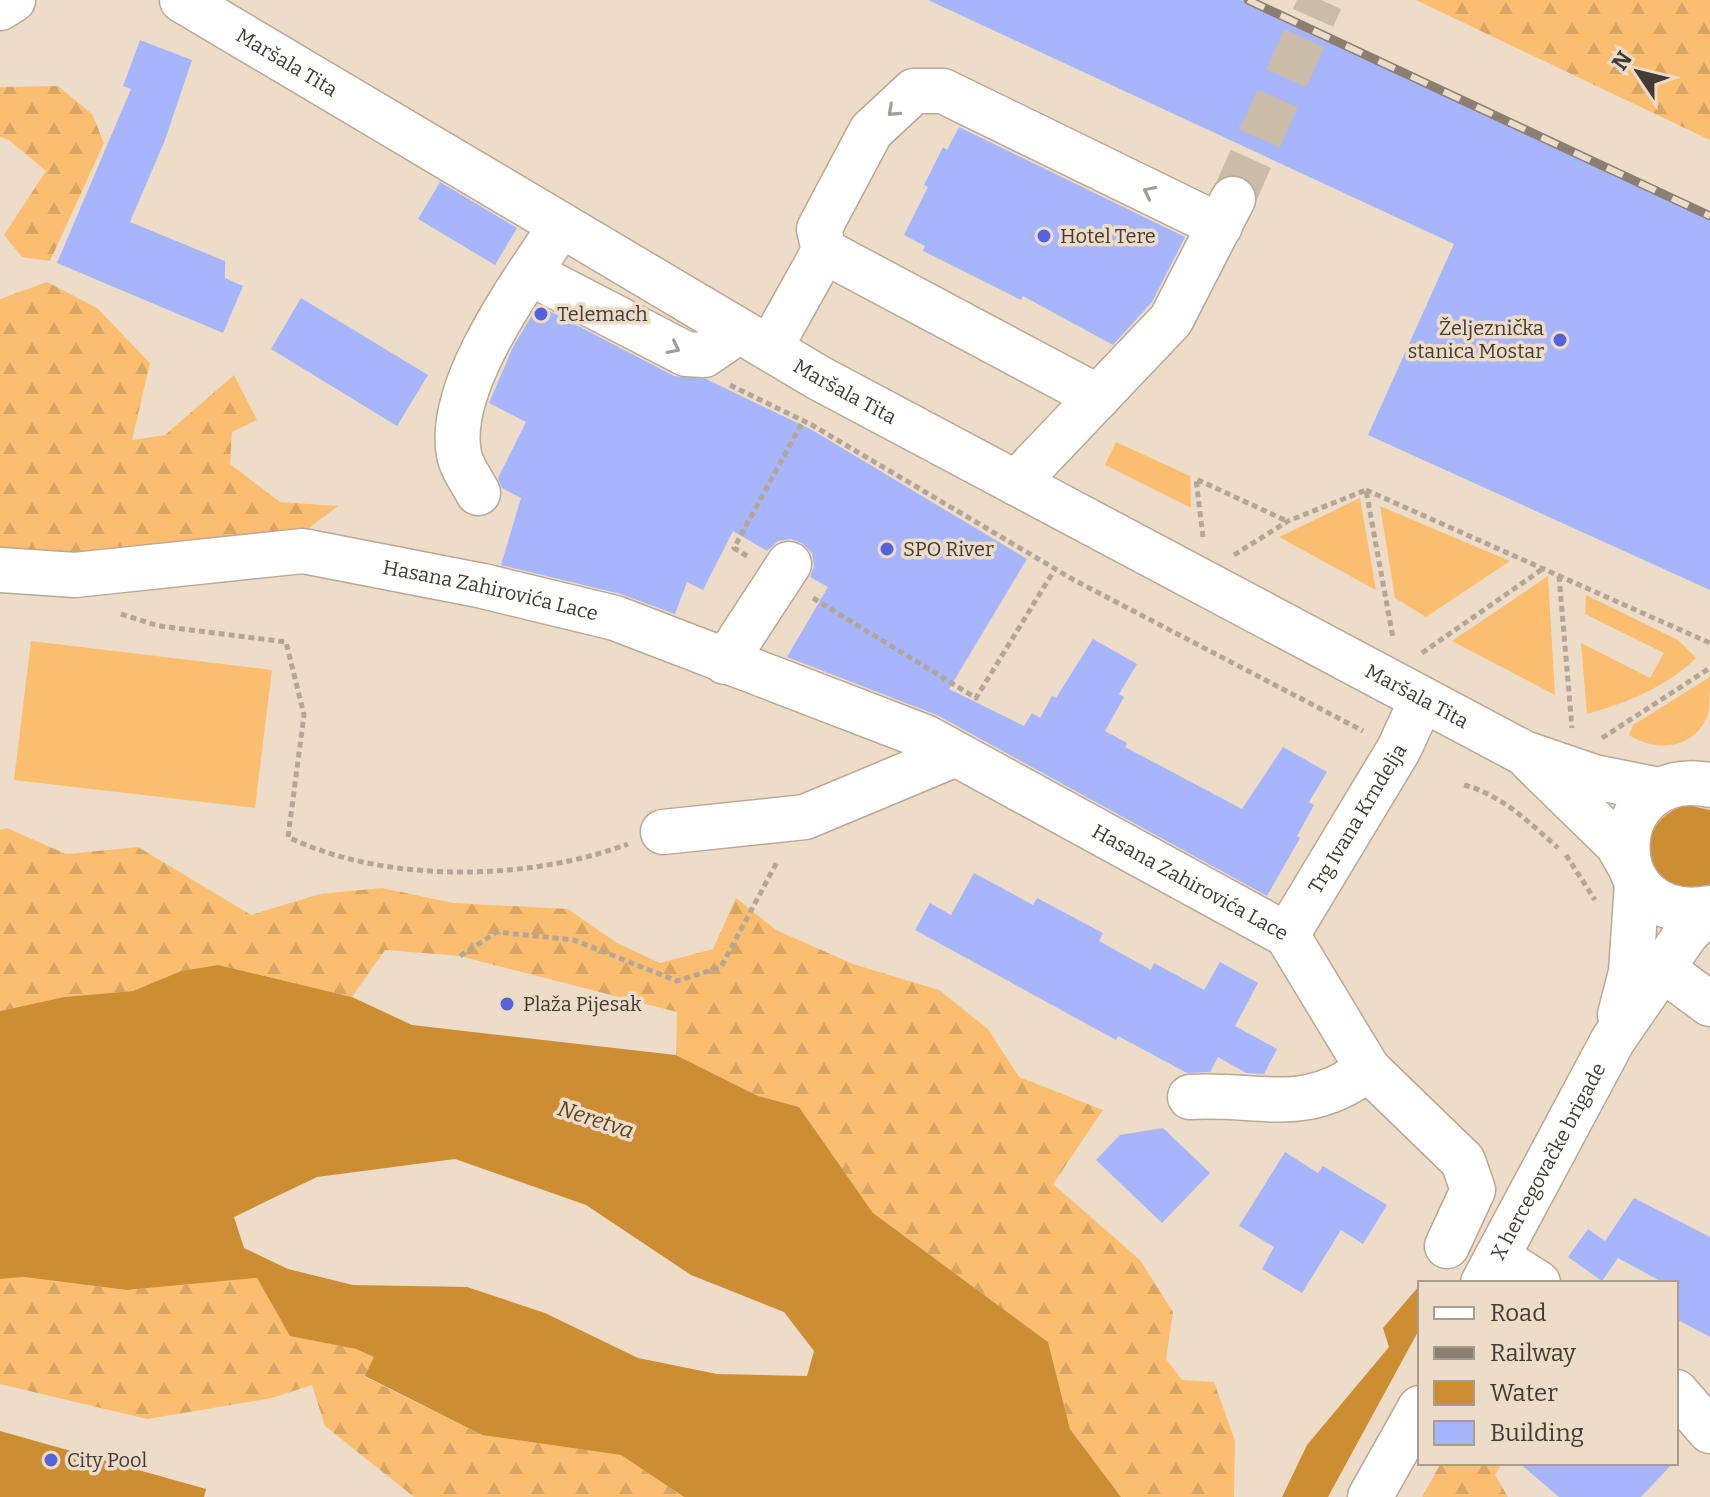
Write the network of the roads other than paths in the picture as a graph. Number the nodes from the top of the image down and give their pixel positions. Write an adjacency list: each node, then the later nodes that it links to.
1 (13, 0): 3 (street)
2 (182, 0): 5 (street, Maršala Tita)
3 (0, 8)
4 (872, 162): 6 (street)
5 (561, 225): 7 (street); 8 (street, Maršala Tita)
6 (824, 251): 8 (street); 9 (street); 9 (street, one-way to 6)
7 (530, 273): 8 (street, one-way to 8); 11 (street)
8 (754, 340): 10 (street, Maršala Tita)
9 (1098, 397): 10 (street)
10 (1016, 483): 15 (street, Maršala Tita)
11 (478, 493)
12 (0, 570): 14 (street, Hasana Zahirovića Lace)
13 (785, 571): 14 (street)
14 (725, 662): 17 (street, Hasana Zahirovića Lace)
15 (1422, 699): 16 (street, Maršala Tita); 23 (street, Trg Ivana Krndelja)
16 (1524, 753): 19 (street, Maršala Tita); 21 (street, Maršala Tita)
17 (956, 754): 20 (street); 23 (street, Hasana Zahirovića Lace)
18 (1710, 785): 19 (street, Maršala Tita)
19 (1659, 790): 21 (street, X hercegovačke brigade)
20 (663, 832)
21 (1632, 873): 22 (street, Maršala Tita); 26 (street, X hercegovačke brigade)
22 (1710, 908): 24 (street, X hercegovačke brigade)
23 (1287, 935): 27 (street, Hasana Zahirovića Lace)
24 (1669, 957): 25 (street); 26 (street, X hercegovačke brigade)
25 (1710, 1004)
26 (1613, 1040): 30 (street, X hercegovačke brigade)
27 (1368, 1069): 28 (street); 29 (street, Hasana Zahirovića Lace)
28 (1190, 1097)
29 (1447, 1246)
30 (1490, 1270): 31 (street)
31 (1531, 1281)
32 (1415, 1418): 33 (street)
33 (1370, 1497)

